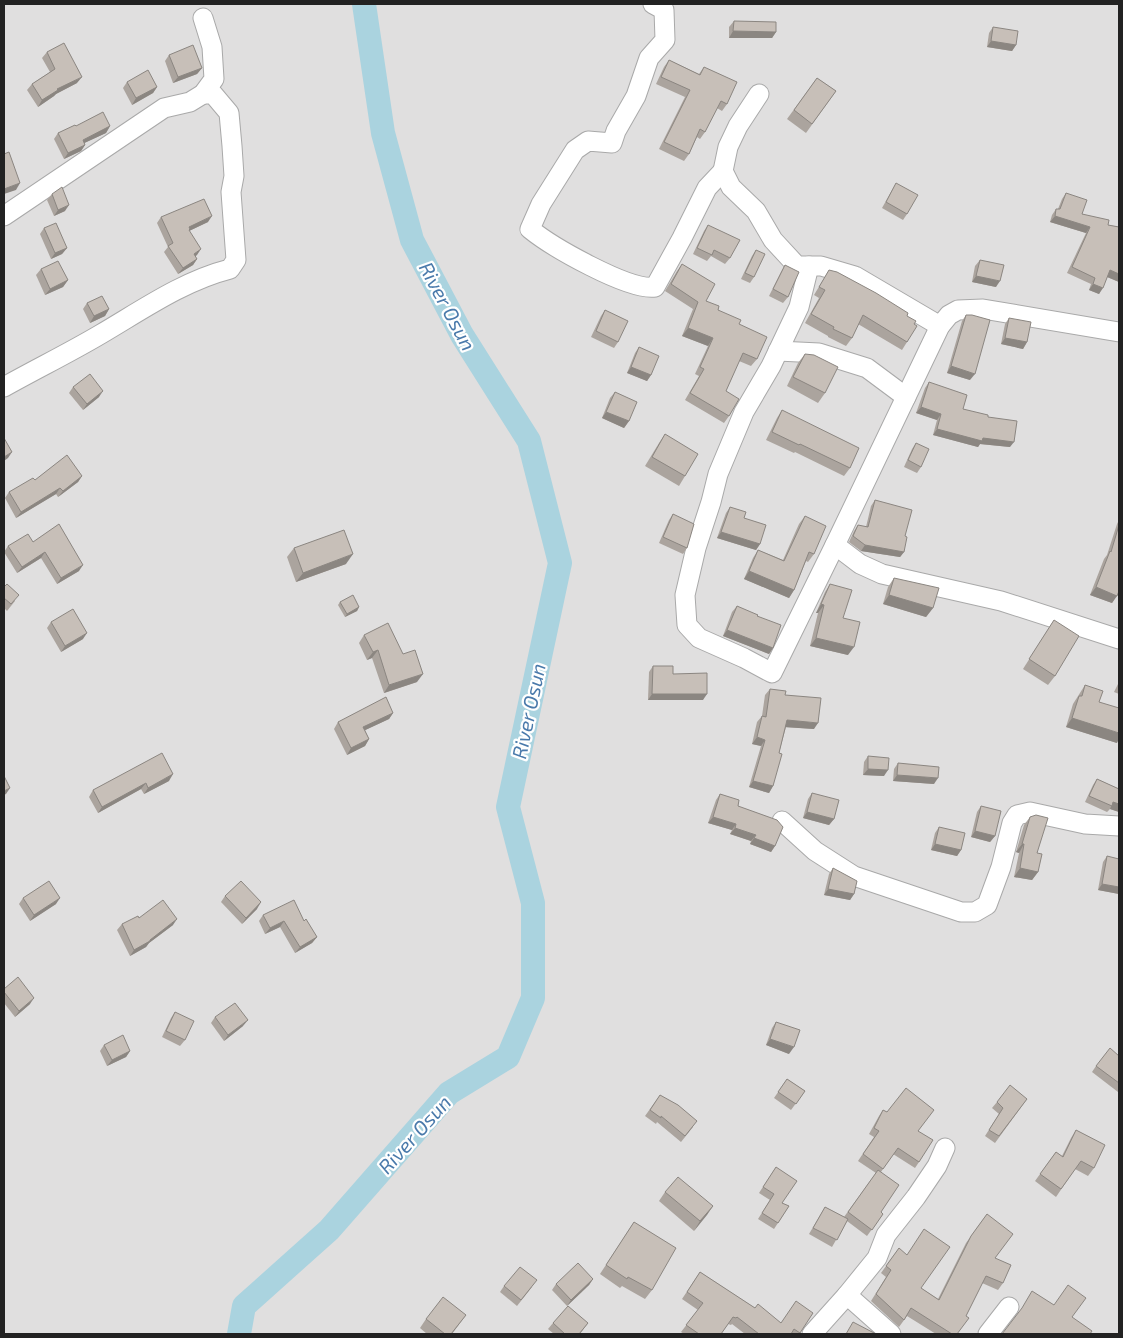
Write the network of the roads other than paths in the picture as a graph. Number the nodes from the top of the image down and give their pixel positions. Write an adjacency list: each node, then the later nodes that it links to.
1 (653, 4): 5 (street)
2 (203, 18): 3 (street)
3 (203, 94): 6 (street); 11 (street)
4 (759, 94): 5 (street)
5 (723, 172): 7 (street)
6 (4, 216)
7 (810, 266): 8 (street); 10 (street)
8 (940, 326): 9 (street); 12 (street)
9 (1119, 332)
10 (778, 352): 12 (street); 13 (street)
11 (4, 387)
12 (906, 397): 13 (street)
13 (835, 545): 14 (street)
14 (1119, 639)
15 (782, 822): 16 (street)
16 (1119, 826)
17 (946, 1148): 18 (street)
18 (847, 1295): 20 (street); 21 (street)
19 (1009, 1307): 22 (street)
20 (812, 1334)
21 (890, 1334)
22 (988, 1334)

